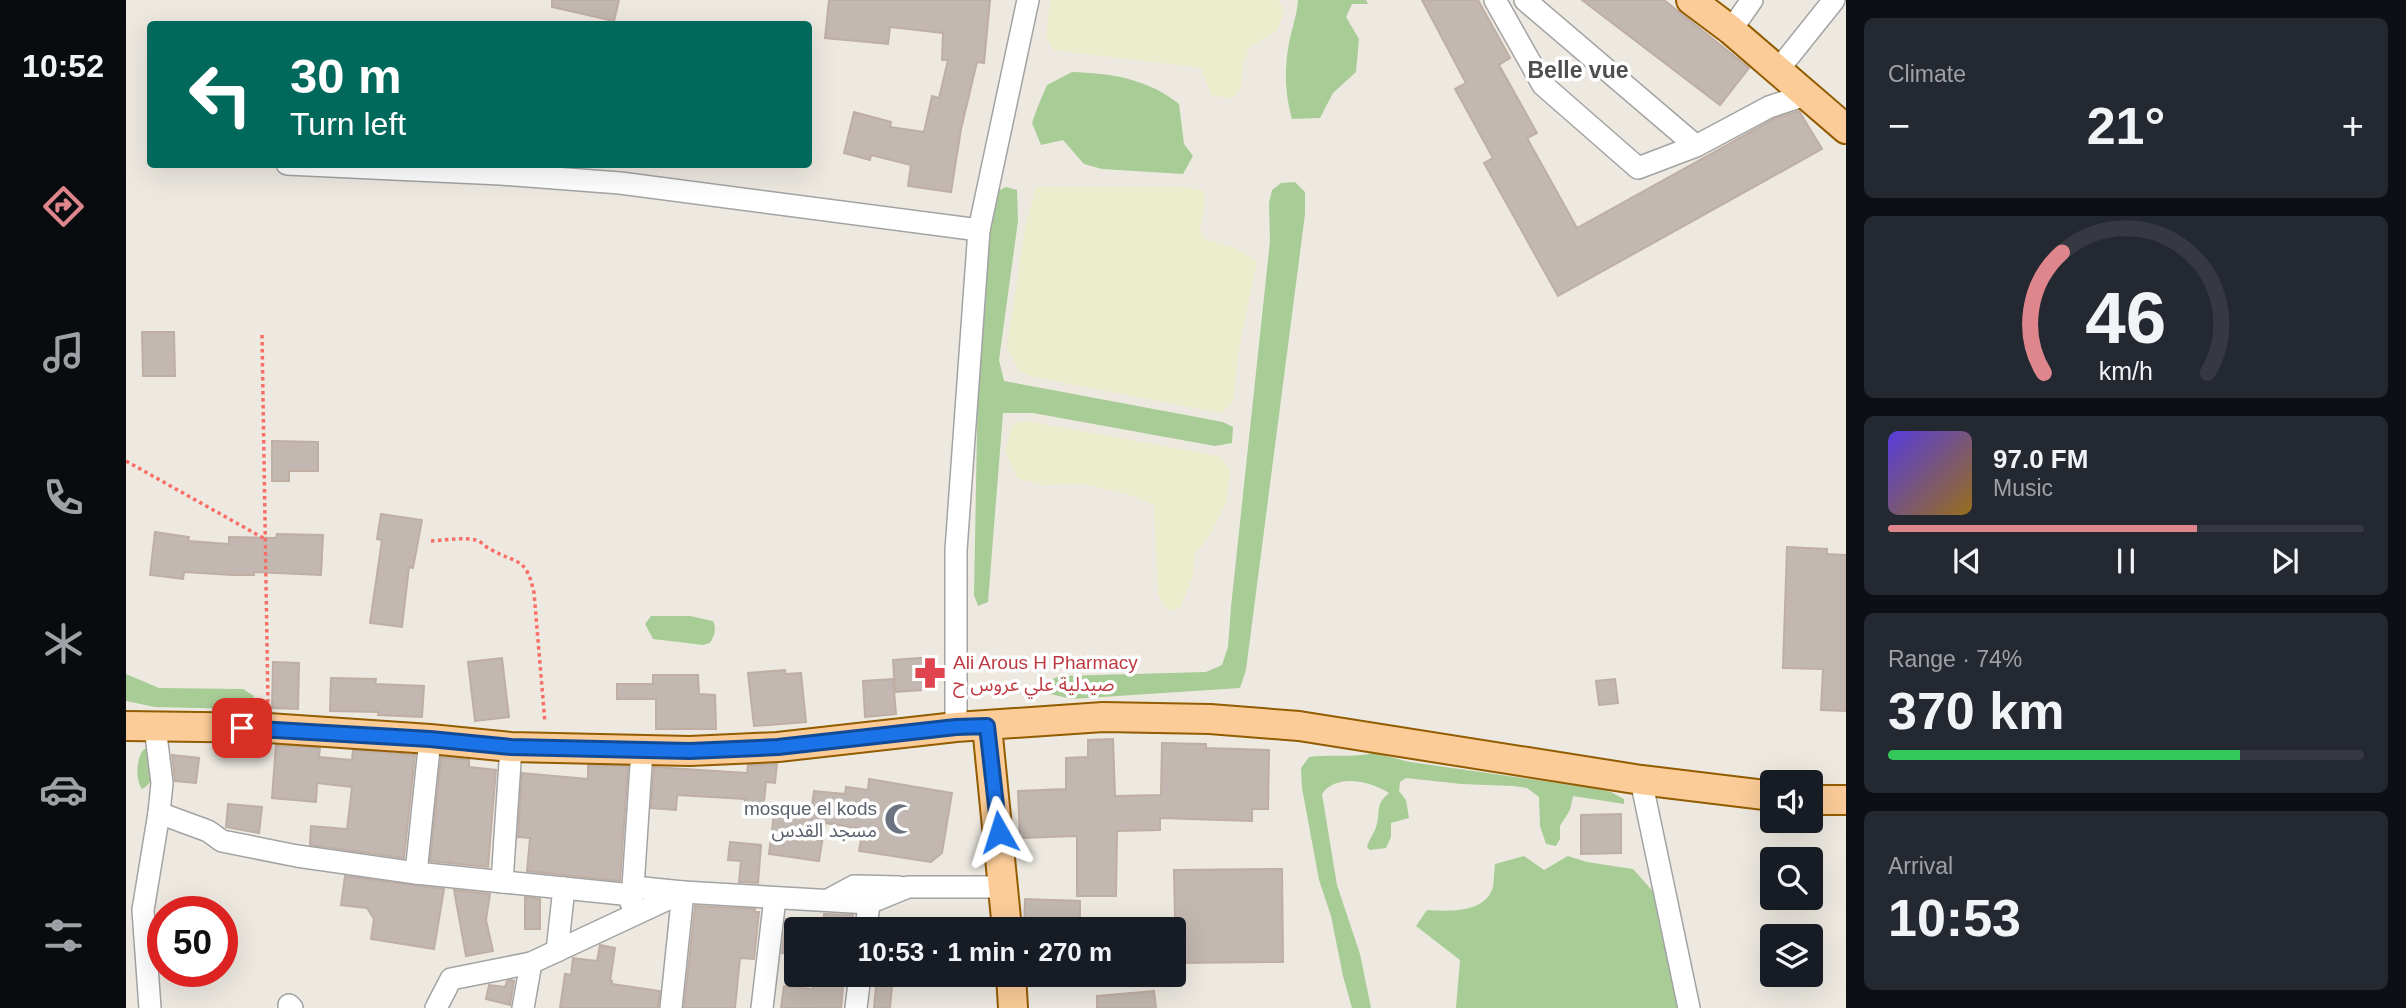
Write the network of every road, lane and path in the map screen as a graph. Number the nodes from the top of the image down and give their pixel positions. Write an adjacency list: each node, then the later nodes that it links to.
1 (1028, 0): 13 (street)
2 (1495, 0): 11 (street)
3 (1525, 0): 11 (street)
4 (1691, 0): 7 (main road)
5 (1752, 0): 7 (street)
6 (1834, 0): 8 (street)
7 (1731, 30): 8 (main road)
8 (1778, 70): 9 (main road)
9 (1805, 95): 10 (main road); 11 (street)
10 (1846, 129)
11 (1696, 146)
12 (372, 168): 13 (street)
13 (979, 230): 21 (street)
14 (262, 335): 16 (path)
15 (126, 461): 16 (path)
16 (265, 538): 22 (path)
17 (431, 541): 25 (path)
18 (126, 726): 20 (main road)
19 (987, 726): 21 (main road); 27 (main road); 35 (main road)
20 (155, 727): 22 (main road); 31 (street)
21 (956, 727): 26 (main road)
22 (268, 728): 23 (main road)
23 (430, 739): 24 (main road); 32 (street)
24 (511, 747): 25 (main road); 33 (street)
25 (547, 747): 26 (main road)
26 (642, 750): 39 (street)
27 (1641, 780): 28 (main road); 55 (street)
28 (1760, 794)
29 (1823, 800): 30 (main road)
30 (1846, 800)
31 (159, 813): 32 (street); 48 (street)
32 (416, 873): 33 (street)
33 (502, 882): 36 (street)
34 (908, 887): 35 (street); 40 (street); 41 (street)
35 (1004, 887): 43 (main road)
36 (564, 888): 39 (street); 44 (street)
37 (683, 892): 38 (street); 39 (street); 39 (street); 51 (street)
38 (775, 898): 40 (street); 52 (street)
39 (632, 899): 44 (street)
40 (828, 901): 41 (street)
41 (869, 903): 42 (street)
42 (867, 917)
43 (1006, 917)
44 (557, 951): 45 (street)
45 (531, 963): 49 (street); 50 (street)
46 (859, 987): 53 (street)
47 (1012, 987): 54 (main road)
48 (150, 1008)
49 (436, 1008)
50 (523, 1008)
51 (671, 1008)
52 (762, 1008)
53 (856, 1008)
54 (1013, 1008)
55 (1689, 1008)

